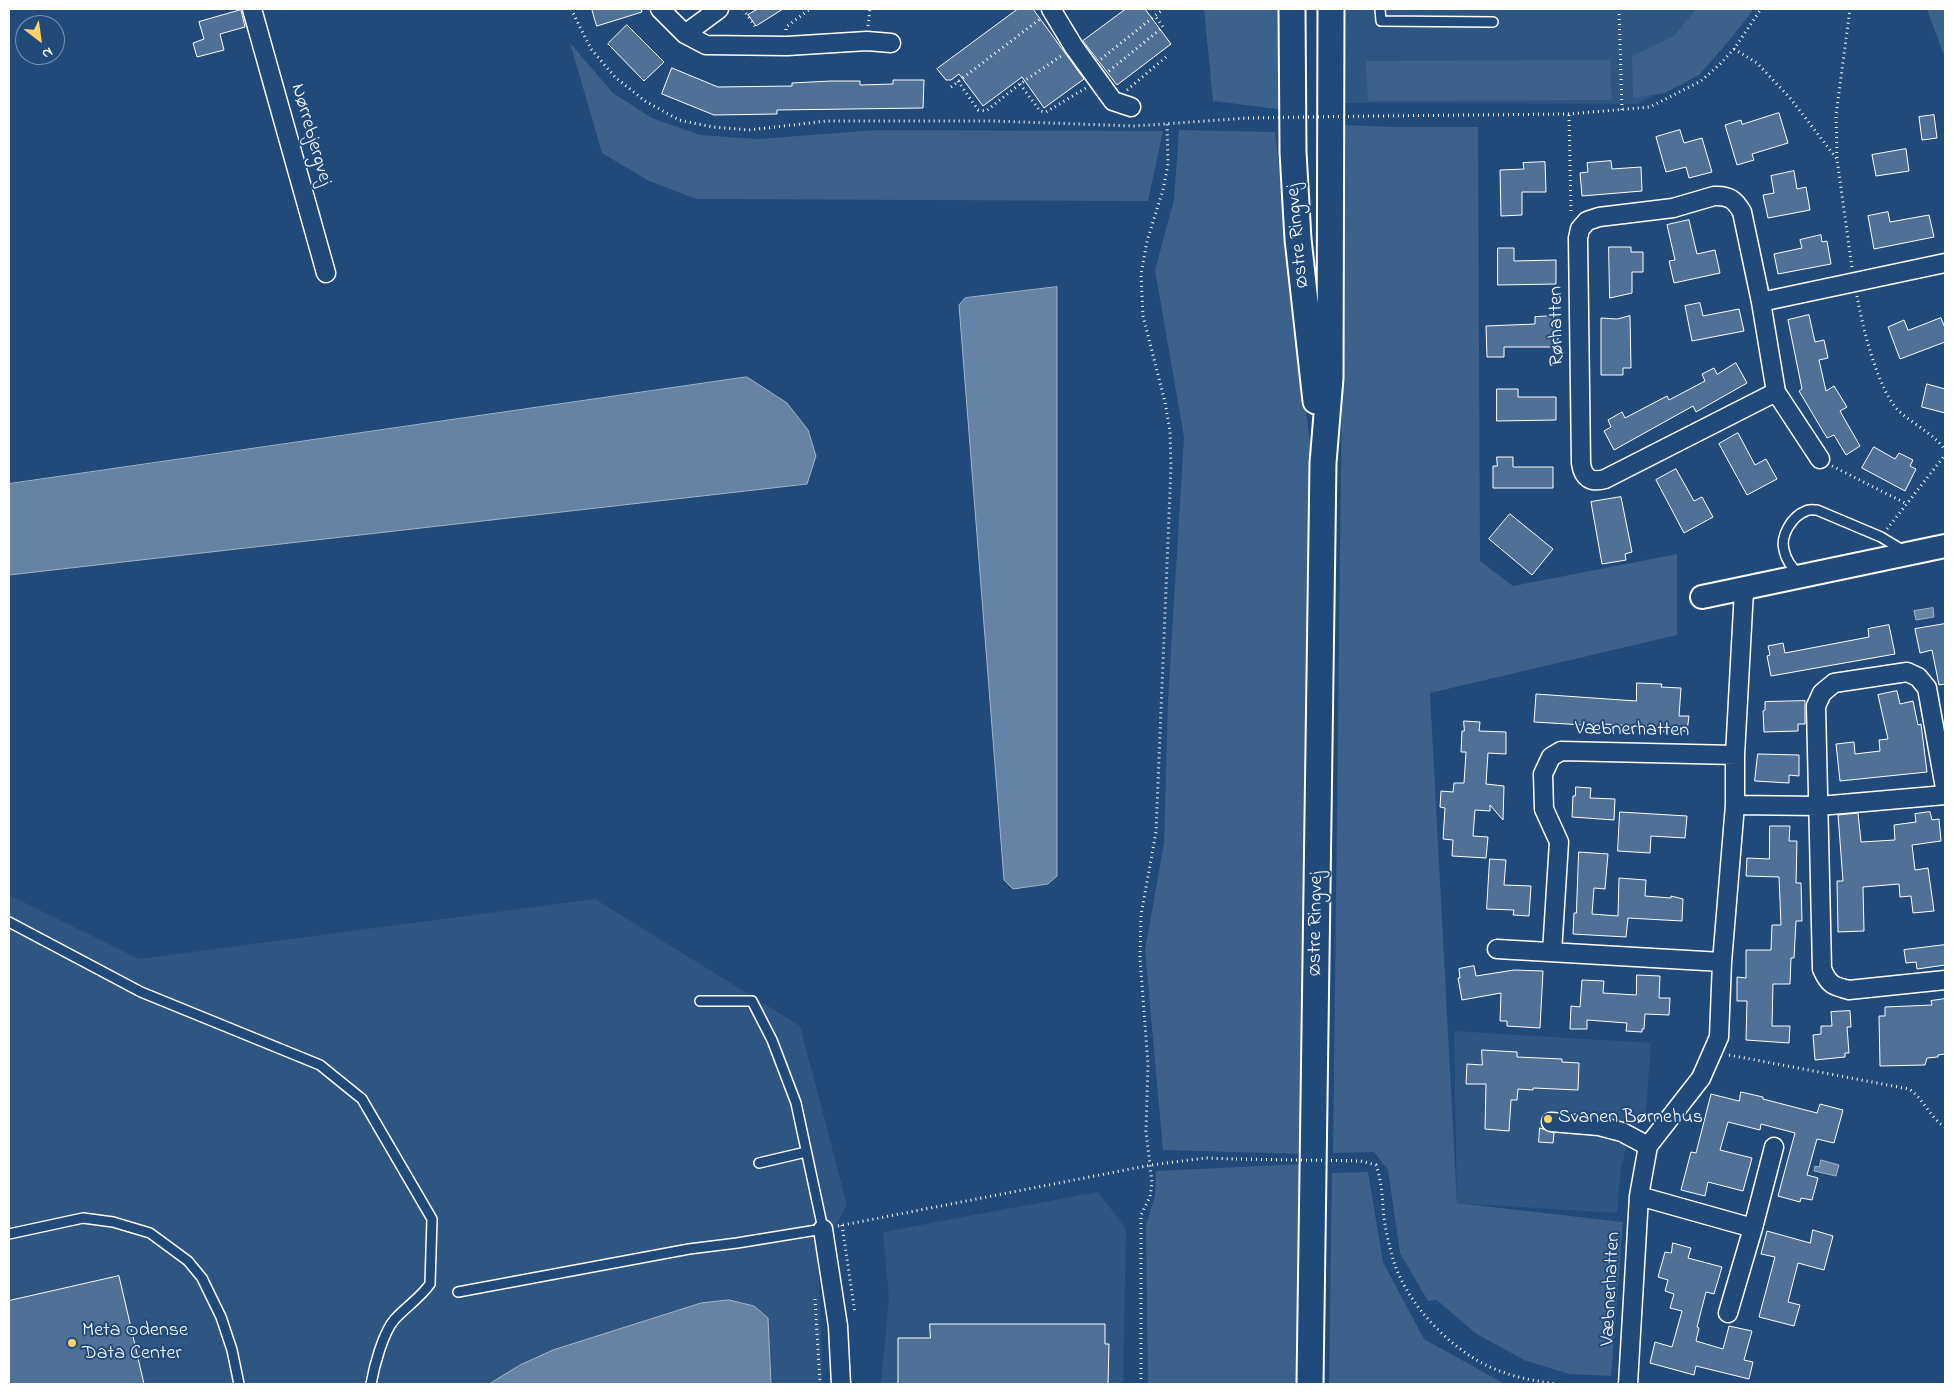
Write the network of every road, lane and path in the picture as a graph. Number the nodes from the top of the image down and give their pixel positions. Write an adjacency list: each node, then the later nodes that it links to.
1 (252, 9): 36 (street, Nørrebjergvej)
2 (571, 9): 32 (path)
3 (660, 9): 17 (street)
4 (719, 9): 17 (street)
5 (743, 9): 19 (path)
6 (810, 9): 20 (path)
7 (1292, 9): 43 (main road, Østre Ringvej)
8 (1330, 9): 43 (main road, Østre Ringvej)
9 (1380, 9): 16 (lane)
10 (1619, 9): 30 (path)
11 (1761, 9): 22 (path)
12 (1850, 9): 33 (path)
13 (1051, 10): 21 (street); 25 (path)
14 (1161, 11): 15 (path)
15 (1155, 16): 24 (path); 24 (path)
16 (1493, 22)
17 (685, 34): 19 (street)
18 (891, 42): 20 (street)
19 (768, 45): 20 (street)
20 (787, 46)
21 (1074, 47): 24 (street); 26 (path)
22 (1734, 49): 30 (path); 33 (path)
23 (1166, 56): 28 (path)
24 (1093, 74): 26 (path); 28 (street)
25 (958, 82): 26 (path); 27 (path)
26 (1020, 84)
27 (951, 87)
28 (1113, 101): 29 (street)
29 (1131, 107)
30 (1622, 110): 31 (path)
31 (1569, 114): 32 (path, bridge); 34 (path)
32 (1167, 123): 69 (path)
33 (1837, 159): 37 (path)
34 (1580, 229): 38 (street); 39 (street, Rørhatten)
35 (1945, 264): 37 (street)
36 (326, 273)
37 (1854, 283): 38 (street); 40 (path)
38 (1761, 302): 39 (street)
39 (1776, 392): 42 (street)
40 (1945, 450)
41 (1945, 455): 44 (path)
42 (1820, 459): 44 (path)
43 (1323, 463): 80 (main road, Østre Ringvej)
44 (1905, 503): 45 (path)
45 (1881, 537): 47 (lane); 48 (lane)
46 (1945, 546): 47 (street)
47 (1909, 554): 48 (street)
48 (1802, 577): 49 (street)
49 (1744, 590): 50 (street); 51 (street, Væbnerhatten)
50 (1702, 597)
51 (1735, 755): 54 (street, Væbnerhatten); 58 (street, Væbnerhatten)
52 (1945, 788): 55 (street)
53 (1945, 795): 55 (street)
54 (1735, 805): 55 (street); 59 (street, Væbnerhatten)
55 (1819, 806): 60 (street)
56 (9, 922): 77 (lane)
57 (1497, 949): 58 (street)
58 (1552, 952): 59 (street)
59 (1722, 962): 62 (street, Væbnerhatten)
60 (1945, 980)
61 (700, 1002): 67 (lane)
62 (1714, 1052): 64 (path); 65 (street, Væbnerhatten)
63 (1551, 1122): 65 (street)
64 (1945, 1127)
65 (1648, 1146): 70 (street, Væbnerhatten)
66 (1774, 1147): 71 (street)
67 (806, 1152): 68 (lane); 72 (lane)
68 (759, 1162)
69 (1151, 1165): 72 (path); 79 (path); 81 (path, bridge)
70 (1639, 1196): 71 (street); 82 (street, Væbnerhatten)
71 (1754, 1228): 75 (street)
72 (823, 1229): 74 (lane); 78 (street)
73 (9, 1234): 76 (lane)
74 (458, 1292)
75 (1728, 1313)
76 (239, 1384)
77 (371, 1384)
78 (841, 1384)
79 (1141, 1384)
80 (1310, 1384)
81 (1557, 1384)
82 (1628, 1384)

